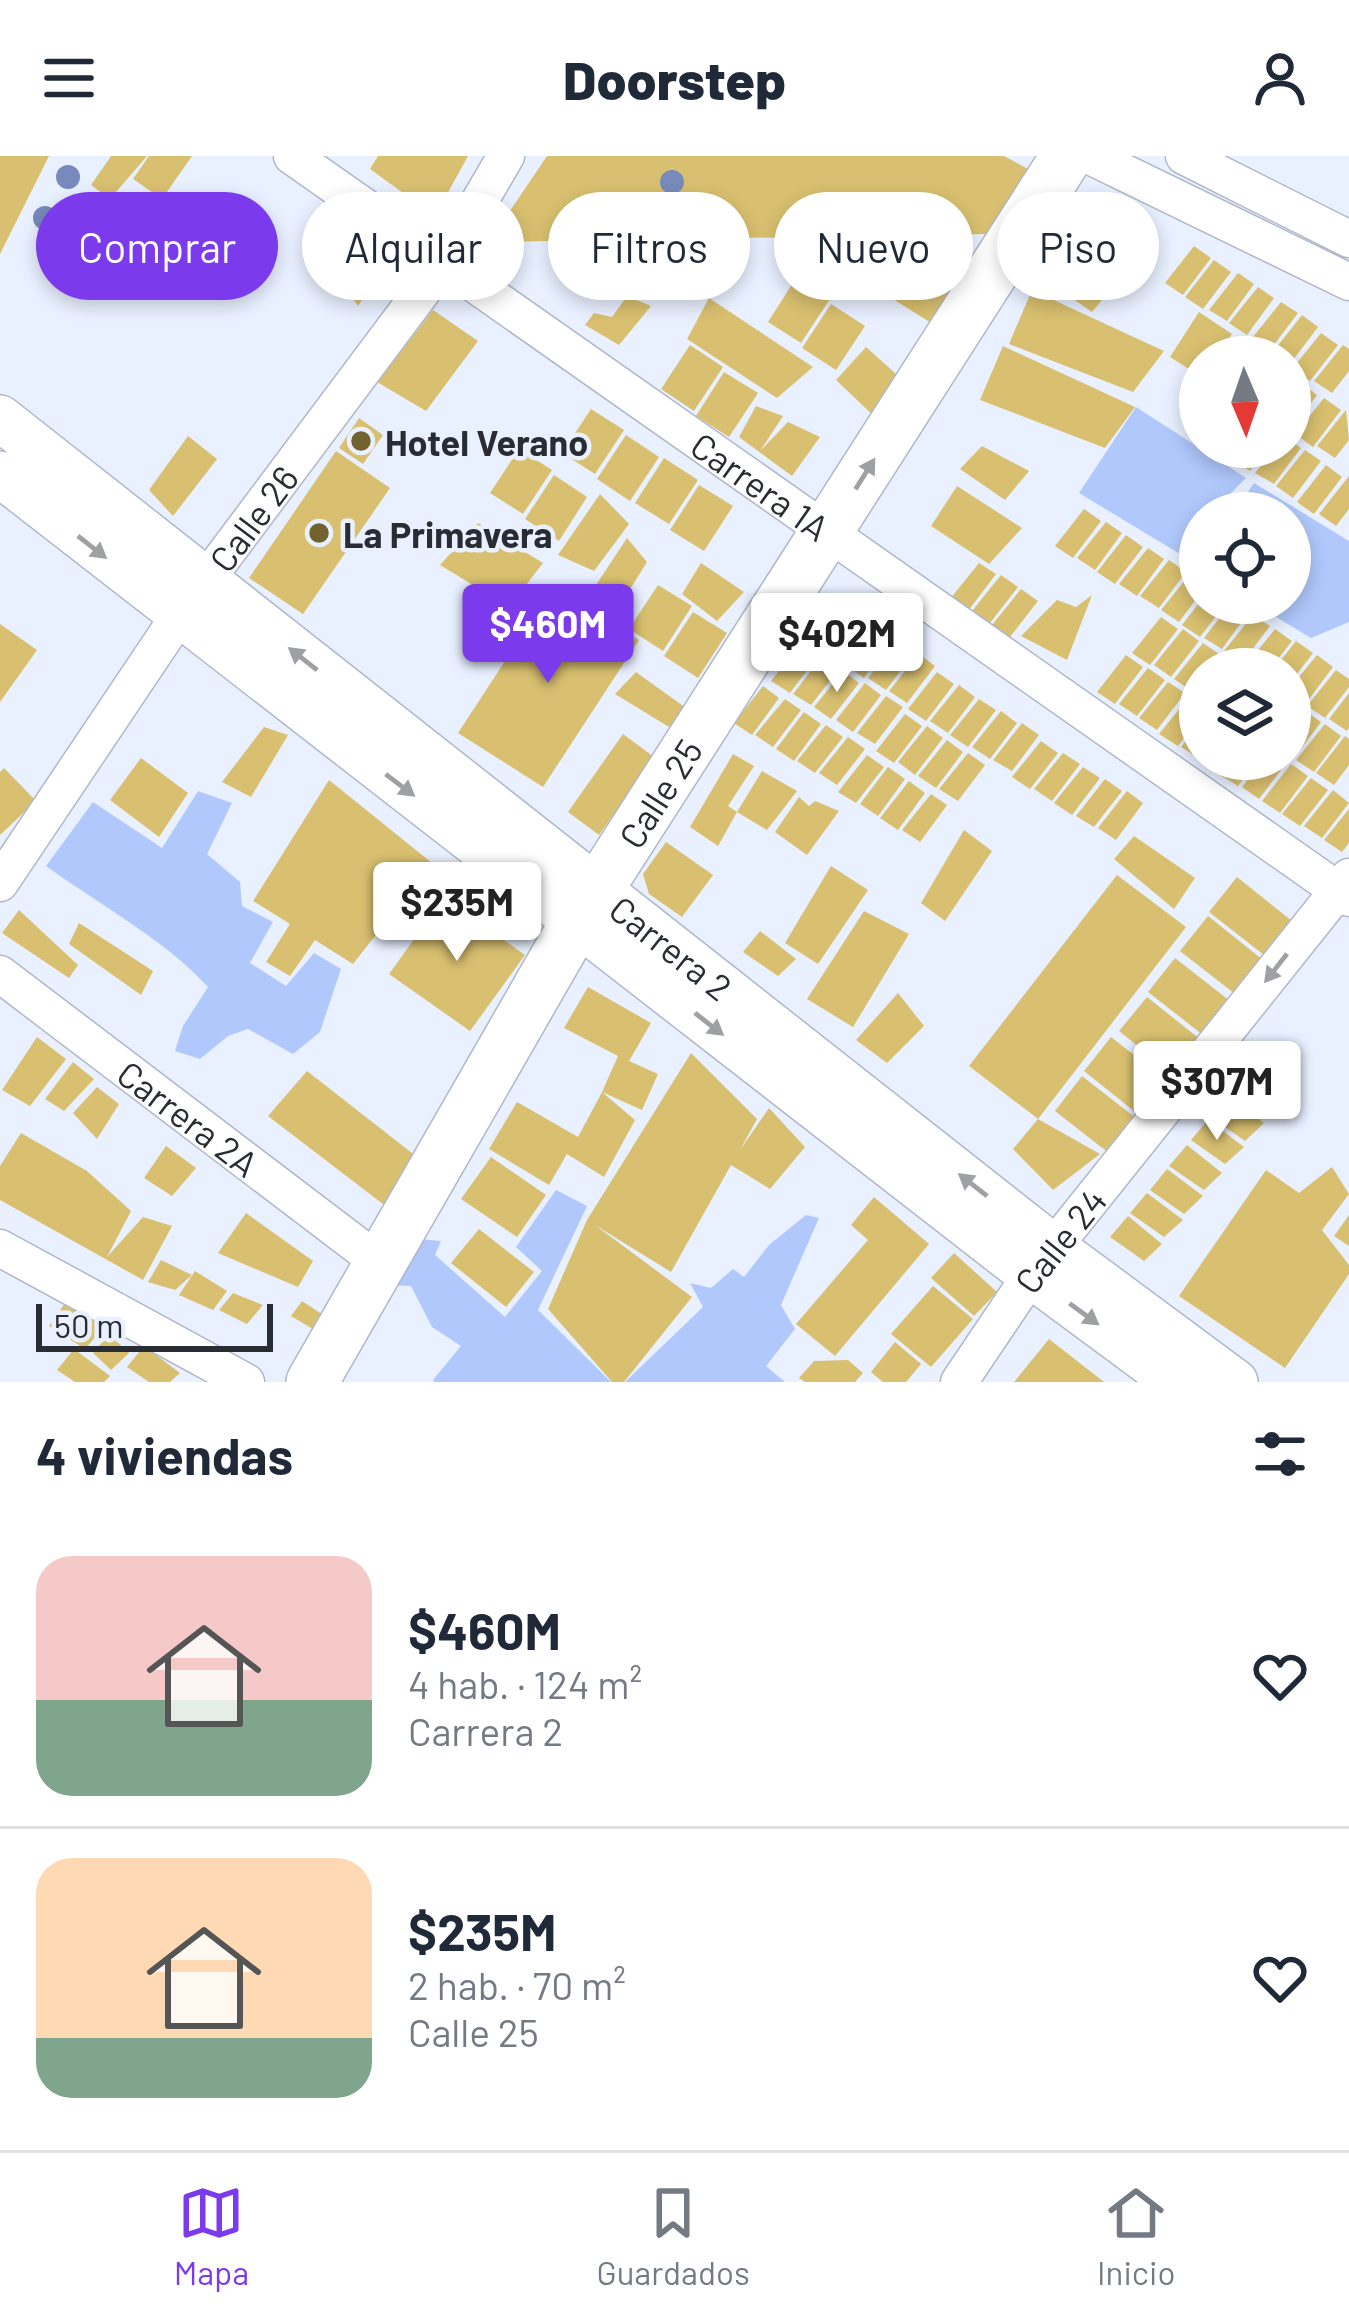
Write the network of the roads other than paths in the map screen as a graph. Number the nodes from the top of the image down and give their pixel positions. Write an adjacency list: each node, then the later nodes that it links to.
1 (292, 156): 6 (street, Carrera 1A)
2 (506, 156): 7 (street, Calle 26)
3 (1067, 156): 14 (main road, Calle 25, one-way to 3)
4 (1090, 156): 9 (street)
5 (1184, 156): 8 (street)
6 (344, 192)
7 (485, 192)
8 (1349, 239)
9 (1349, 282)
10 (416, 300): 15 (street, Calle 26)
11 (498, 300): 14 (street, Carrera 1A)
12 (0, 418): 15 (street, Carrera 2)
13 (0, 474): 15 (street, Carrera 2, one-way to 15)
14 (827, 533): 17 (street, Carrera 1A); 18 (main road, Calle 25)
15 (192, 598): 16 (street, Calle 26); 18 (street, Carrera 2)
16 (0, 883)
17 (1345, 888): 22 (street, Calle 24, one-way to 22)
18 (587, 906): 21 (main road, Calle 25); 22 (street, Carrera 2)
19 (0, 974): 21 (street, Carrera 2A)
20 (0, 1248): 23 (street)
21 (380, 1262): 24 (main road, Calle 25)
22 (1042, 1262): 25 (street, Calle 24); 26 (street, Carrera 2, one-way to 26); 27 (street, Carrera 2)
23 (246, 1382)
24 (312, 1382)
25 (959, 1382)
26 (1176, 1382)
27 (1234, 1382)

